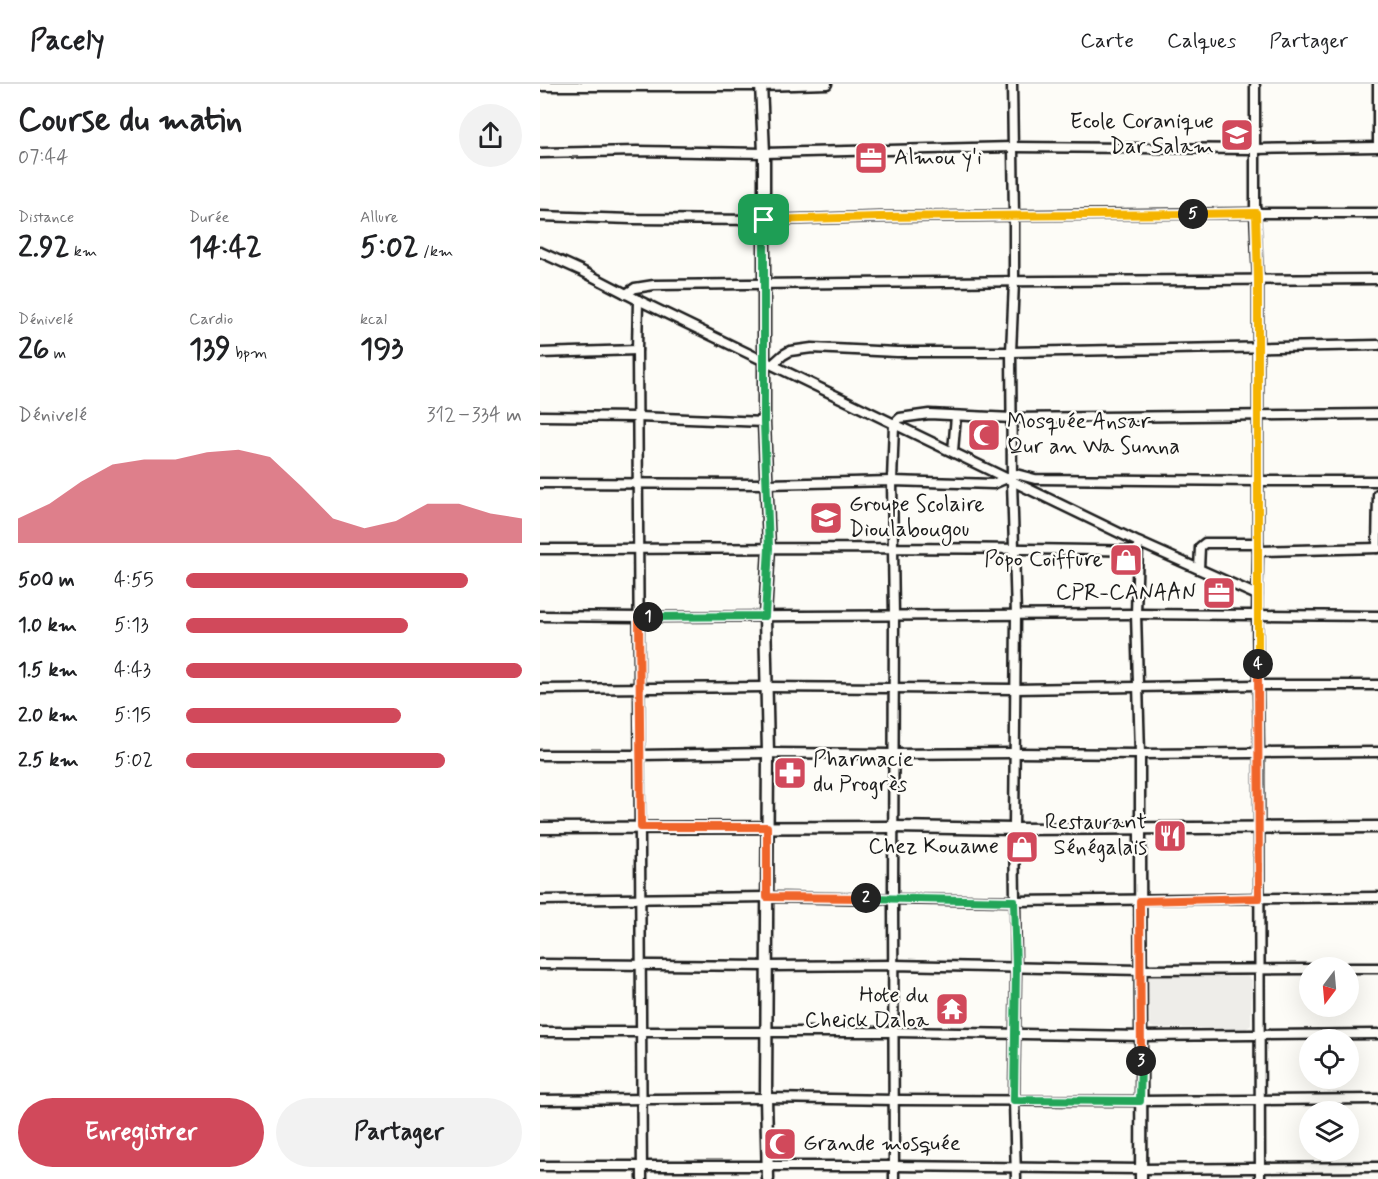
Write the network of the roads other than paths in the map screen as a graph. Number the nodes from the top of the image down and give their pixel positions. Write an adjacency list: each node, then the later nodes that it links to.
1 (827, 84): 4 (street)
2 (1012, 84): 8 (street)
3 (1378, 84): 7 (street)
4 (761, 85): 5 (street); 11 (street)
5 (540, 86)
6 (1255, 86): 9 (street)
7 (1378, 145): 9 (street)
8 (1013, 147): 9 (street); 11 (street); 15 (street)
9 (1255, 149): 12 (street)
10 (540, 153): 11 (street)
11 (764, 153): 16 (street)
12 (1256, 213): 13 (street); 15 (street); 19 (street)
13 (1378, 213)
14 (540, 216): 16 (street)
15 (1014, 216): 16 (street); 20 (street)
16 (764, 220): 21 (street)
17 (540, 252): 22 (street)
18 (1378, 279): 19 (street)
19 (1258, 280): 20 (street); 25 (street)
20 (1014, 282): 21 (street); 27 (street)
21 (764, 284): 22 (street); 29 (street)
22 (626, 294): 23 (street)
23 (638, 300): 26 (street); 29 (street)
24 (1378, 345): 25 (street)
25 (1258, 347): 27 (street); 30 (street)
26 (637, 350): 28 (street); 34 (street)
27 (1011, 352): 29 (street); 35 (street)
28 (540, 353)
29 (768, 362): 36 (street); 37 (street)
30 (1258, 414): 31 (street); 35 (street); 41 (street)
31 (1378, 414)
32 (540, 416): 34 (street)
33 (956, 416): 35 (street); 37 (street); 38 (street)
34 (638, 417): 36 (street); 44 (street)
35 (1012, 418): 39 (street)
36 (764, 422): 45 (street)
37 (894, 424): 38 (street); 40 (street)
38 (953, 452): 39 (street)
39 (1010, 477): 40 (street); 41 (street); 47 (street); 51 (street)
40 (892, 481): 45 (street); 48 (street)
41 (1258, 481): 42 (street); 49 (street)
42 (1378, 481)
43 (540, 483): 44 (street)
44 (639, 483): 45 (street); 54 (street)
45 (767, 484): 50 (street)
46 (1378, 494): 52 (street)
47 (1138, 546): 51 (street); 55 (street); 57 (street)
48 (893, 547): 50 (street); 51 (street); 58 (street)
49 (1258, 547): 52 (street); 55 (street); 56 (street)
50 (769, 548): 54 (street); 62 (street)
51 (1014, 548): 59 (street)
52 (1377, 548)
53 (540, 549): 54 (street)
54 (639, 549): 64 (street)
55 (1199, 569): 56 (street)
56 (1257, 595): 60 (street)
57 (1136, 614): 59 (street); 60 (street); 69 (street)
58 (894, 615): 59 (street); 62 (street); 68 (street)
59 (1016, 615): 72 (street)
60 (1257, 615): 63 (street); 65 (street)
61 (540, 616): 64 (street)
62 (765, 616): 64 (street); 67 (street)
63 (1378, 616)
64 (639, 617): 70 (street)
65 (1258, 685): 66 (street); 69 (street); 76 (street)
66 (1378, 685)
67 (766, 687): 68 (street); 70 (street); 74 (street)
68 (893, 687): 72 (street); 77 (street)
69 (1138, 687): 72 (street); 78 (street)
70 (640, 688): 71 (street); 80 (street)
71 (540, 689)
72 (1015, 689): 75 (street)
73 (1378, 752): 76 (street)
74 (768, 753): 77 (street); 80 (street); 83 (street)
75 (1014, 753): 77 (street); 78 (street); 88 (street)
76 (1259, 753): 78 (street); 85 (street)
77 (893, 754): 84 (street)
78 (1140, 754): 87 (street)
79 (540, 755): 80 (street)
80 (640, 755): 82 (street)
81 (1378, 826): 85 (street)
82 (641, 827): 83 (street); 86 (street); 91 (street)
83 (767, 827): 84 (street); 89 (street)
84 (894, 827): 88 (street); 93 (street)
85 (1259, 827): 87 (street); 92 (street)
86 (540, 828)
87 (1140, 828): 88 (street); 96 (street)
88 (1014, 829): 95 (street)
89 (767, 897): 91 (street); 93 (street); 100 (street)
90 (1378, 897): 92 (street)
91 (641, 898): 94 (street); 98 (street)
92 (1259, 898): 96 (street); 104 (street)
93 (893, 899): 95 (street); 99 (street)
94 (540, 900)
95 (1014, 901): 96 (street); 101 (street)
96 (1140, 901): 106 (street)
97 (540, 964): 98 (street)
98 (641, 964): 100 (street); 108 (street)
99 (894, 964): 100 (street); 101 (street); 110 (street)
100 (768, 966): 109 (street)
101 (1016, 968): 106 (street); 111 (street)
102 (1359, 968): 103 (street)
103 (1378, 968)
104 (1259, 969): 105 (street); 106 (street); 113 (street)
105 (1299, 969)
106 (1140, 970): 114 (street)
107 (540, 1032): 108 (street)
108 (640, 1032): 109 (street); 119 (street)
109 (767, 1032): 110 (street); 115 (street)
110 (894, 1032): 111 (street); 120 (street)
111 (1015, 1034): 114 (street); 121 (street)
112 (1378, 1034): 113 (street)
113 (1258, 1035): 114 (street); 116 (street)
114 (1142, 1036): 122 (street)
115 (766, 1098): 119 (street); 120 (street); 125 (street)
116 (1259, 1099): 117 (street); 122 (street); 129 (street)
117 (1378, 1099)
118 (540, 1100): 119 (street)
119 (642, 1100): 124 (street)
120 (894, 1100): 121 (street); 126 (street)
121 (1014, 1100): 122 (street); 128 (street)
122 (1140, 1101): 130 (street)
123 (540, 1166): 124 (street)
124 (642, 1166): 125 (street); 131 (street)
125 (768, 1166): 126 (street); 132 (street)
126 (894, 1166): 128 (street); 133 (street)
127 (1378, 1167): 129 (street)
128 (1016, 1168): 130 (street); 134 (street)
129 (1260, 1168): 130 (street); 135 (street)
130 (1141, 1174)
131 (642, 1179)
132 (768, 1179)
133 (894, 1179)
134 (1016, 1179)
135 (1260, 1179)

